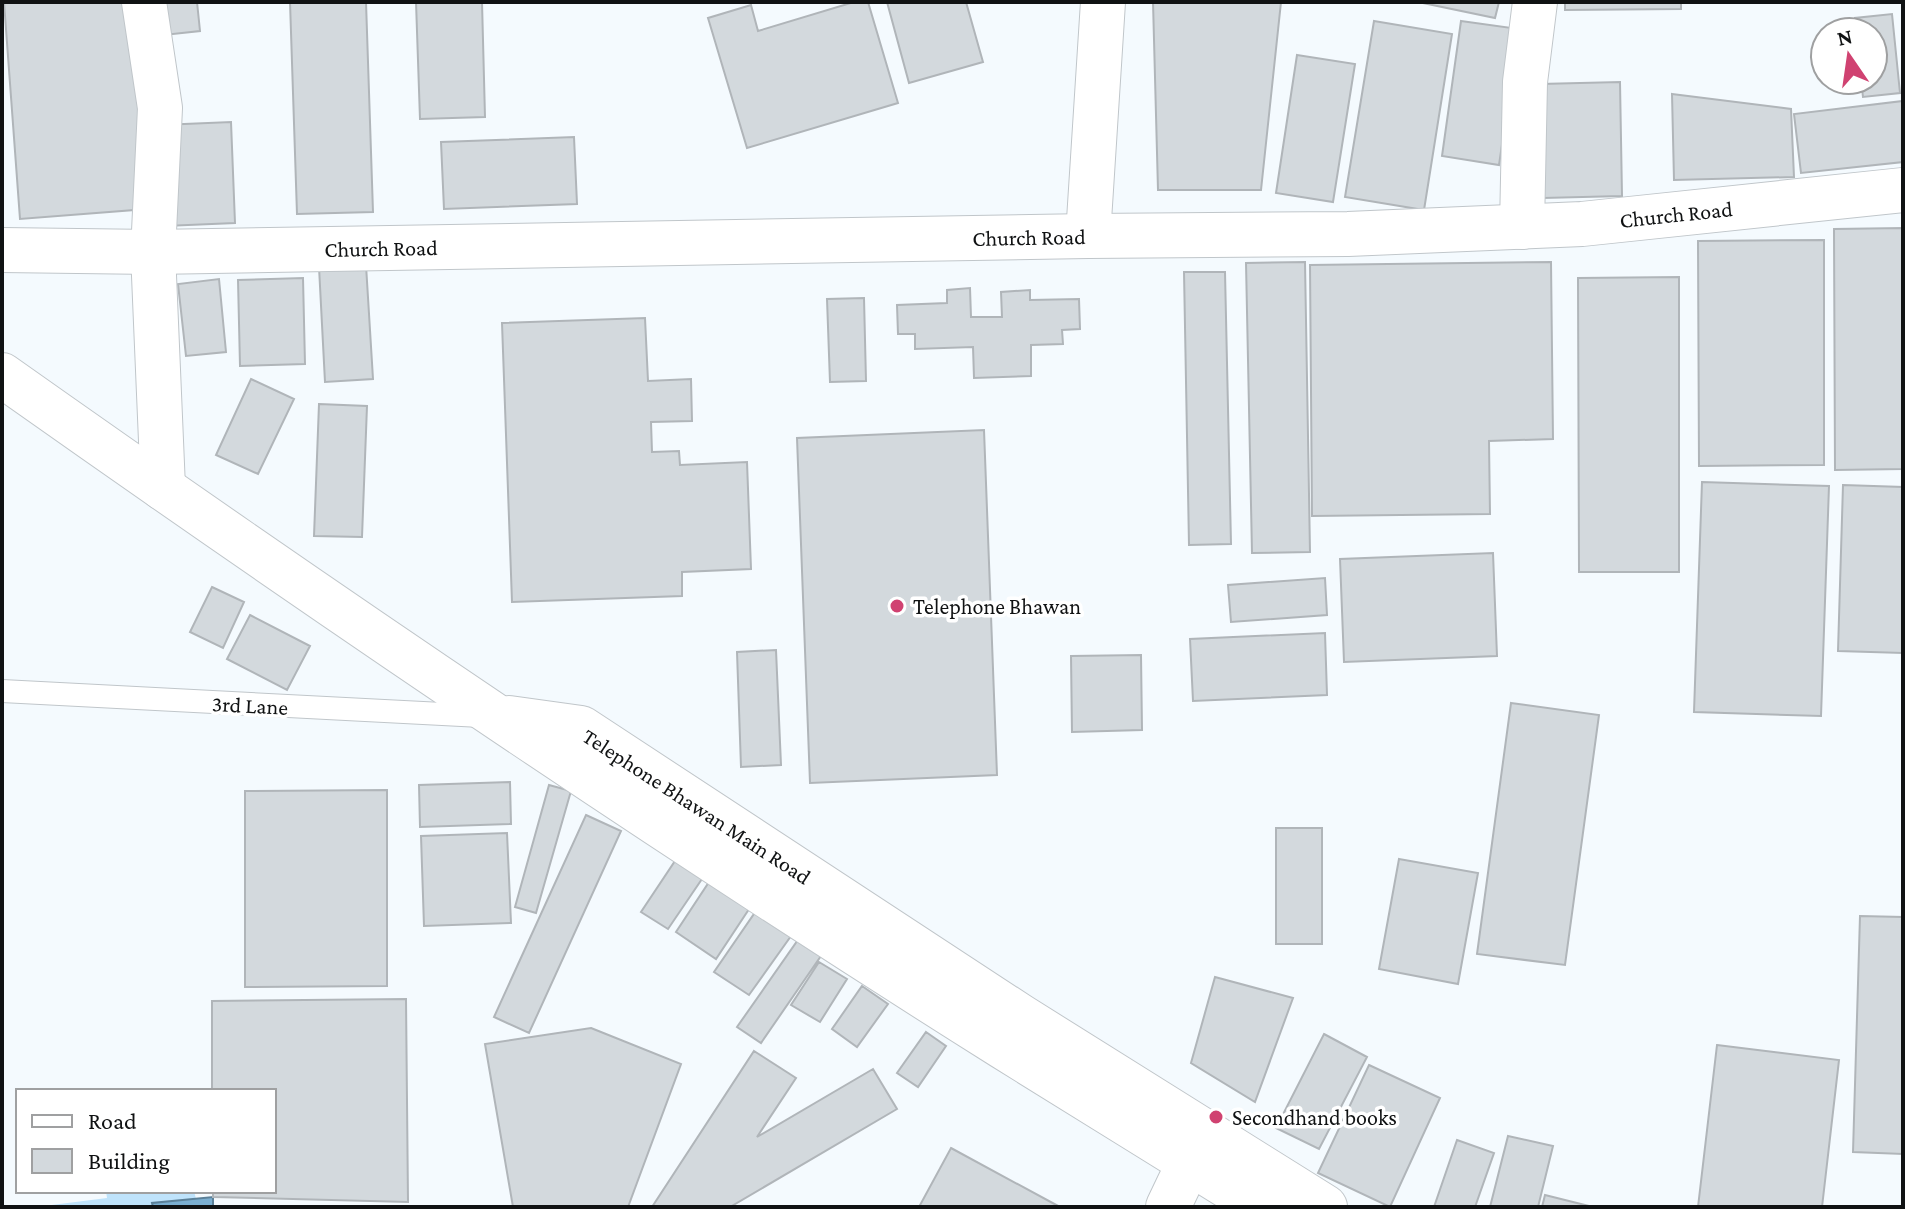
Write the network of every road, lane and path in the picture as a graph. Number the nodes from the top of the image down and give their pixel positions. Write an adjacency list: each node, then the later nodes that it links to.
1 (144, 2): 8 (street)
2 (1103, 2): 6 (street)
3 (1535, 2): 5 (street)
4 (1903, 190): 5 (street, Church Road)
5 (1522, 227): 6 (street, Church Road)
6 (1088, 236): 8 (street, Church Road)
7 (2, 250): 8 (street, Church Road)
8 (153, 252): 10 (street)
9 (2, 375): 10 (street)
10 (163, 488): 12 (street)
11 (2, 691): 12 (lane, 3rd Lane)
12 (498, 716): 13 (street, Telephone Bhawan Main Road); 16 (street, Telephone Bhawan Main Road)
13 (1189, 1163): 14 (street); 15 (street, Telephone Bhawan Main Road)
14 (1168, 1207)
15 (1261, 1207)
16 (1325, 1207)

